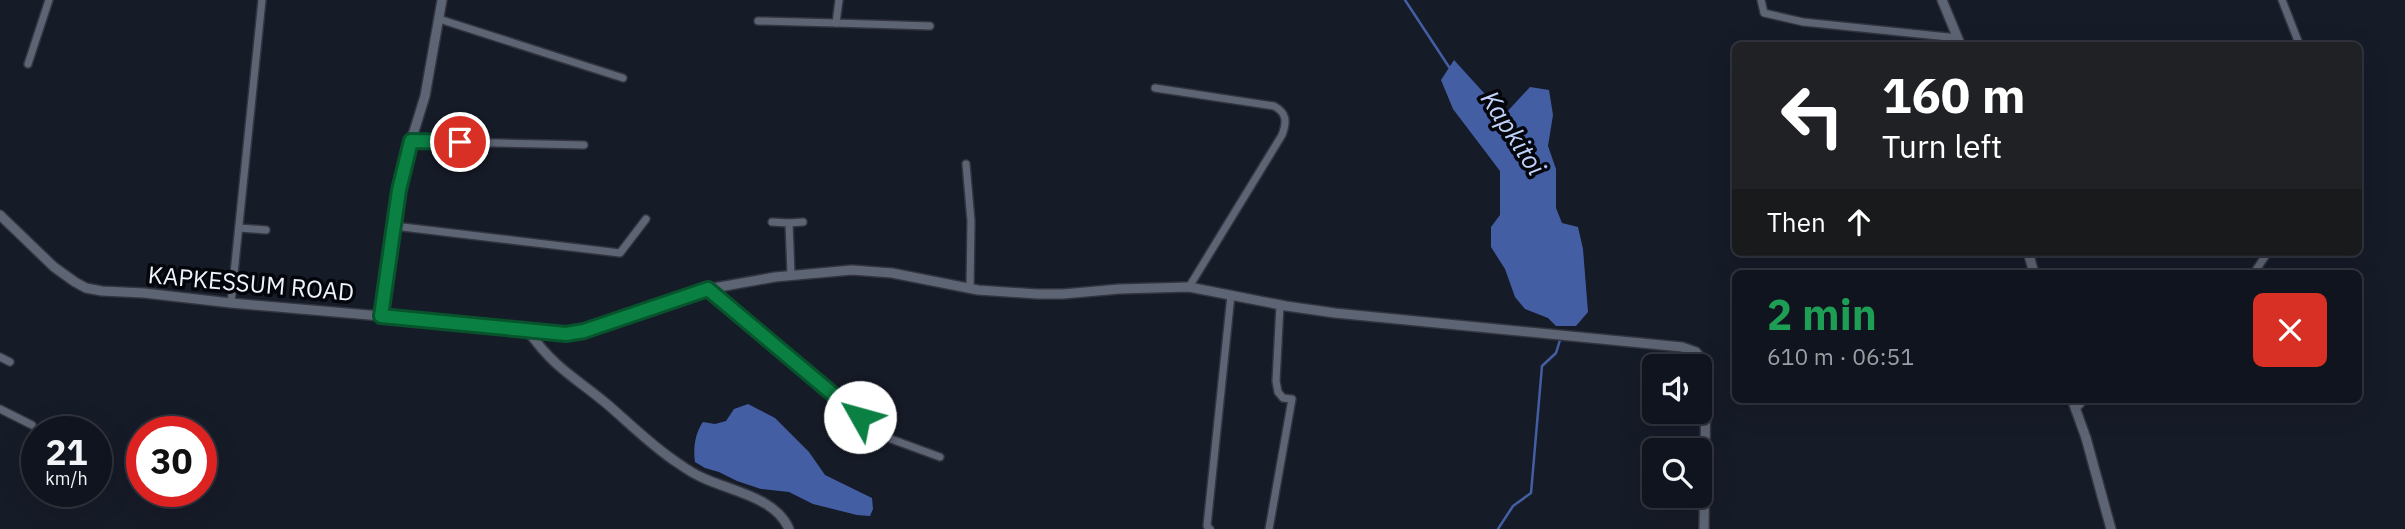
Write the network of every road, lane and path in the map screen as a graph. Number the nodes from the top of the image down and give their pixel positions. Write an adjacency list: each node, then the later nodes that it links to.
1 (49, 0): 14 (street)
2 (262, 0): 26 (street)
3 (442, 0): 8 (street)
4 (839, 0): 10 (street)
5 (1762, 0): 12 (street)
6 (1942, 0): 12 (street)
7 (2282, 0): 13 (street)
8 (439, 19): 15 (street); 17 (street)
9 (758, 20): 10 (street)
10 (835, 23): 11 (street)
11 (930, 26)
12 (1960, 42)
13 (2299, 42)
14 (28, 64)
15 (623, 78)
16 (1155, 88): 29 (street)
17 (411, 141): 18 (street); 25 (street)
18 (584, 145)
19 (965, 164): 31 (street)
20 (0, 215): 33 (street, KAPKESSUM ROAD)
21 (646, 219): 25 (street)
22 (772, 222): 24 (street)
23 (803, 222): 24 (street)
24 (789, 223): 28 (street)
25 (394, 226): 35 (street)
26 (239, 228): 27 (street); 33 (street)
27 (266, 230)
28 (791, 275): 30 (street, KAPKESSUM ROAD); 31 (street, KAPKESSUM ROAD)
29 (1189, 287): 31 (street, KAPKESSUM ROAD); 32 (street, KAPKESSUM ROAD)
30 (708, 289): 36 (street, KAPKESSUM ROAD); 44 (street)
31 (970, 289)
32 (1231, 295): 34 (street, KAPKESSUM ROAD); 46 (street)
33 (231, 303): 35 (street, KAPKESSUM ROAD)
34 (1280, 304): 47 (street); 48 (street, KAPKESSUM ROAD)
35 (381, 316): 36 (street, KAPKESSUM ROAD)
36 (529, 332): 45 (street)
37 (0, 357): 38 (street)
38 (10, 362)
39 (2073, 403): 42 (street)
40 (2082, 403): 42 (street)
41 (0, 409): 43 (street)
42 (2076, 410): 49 (street)
43 (21, 420)
44 (940, 457)
45 (789, 529)
46 (1210, 529)
47 (1269, 529)
48 (1704, 529)
49 (2111, 529)

